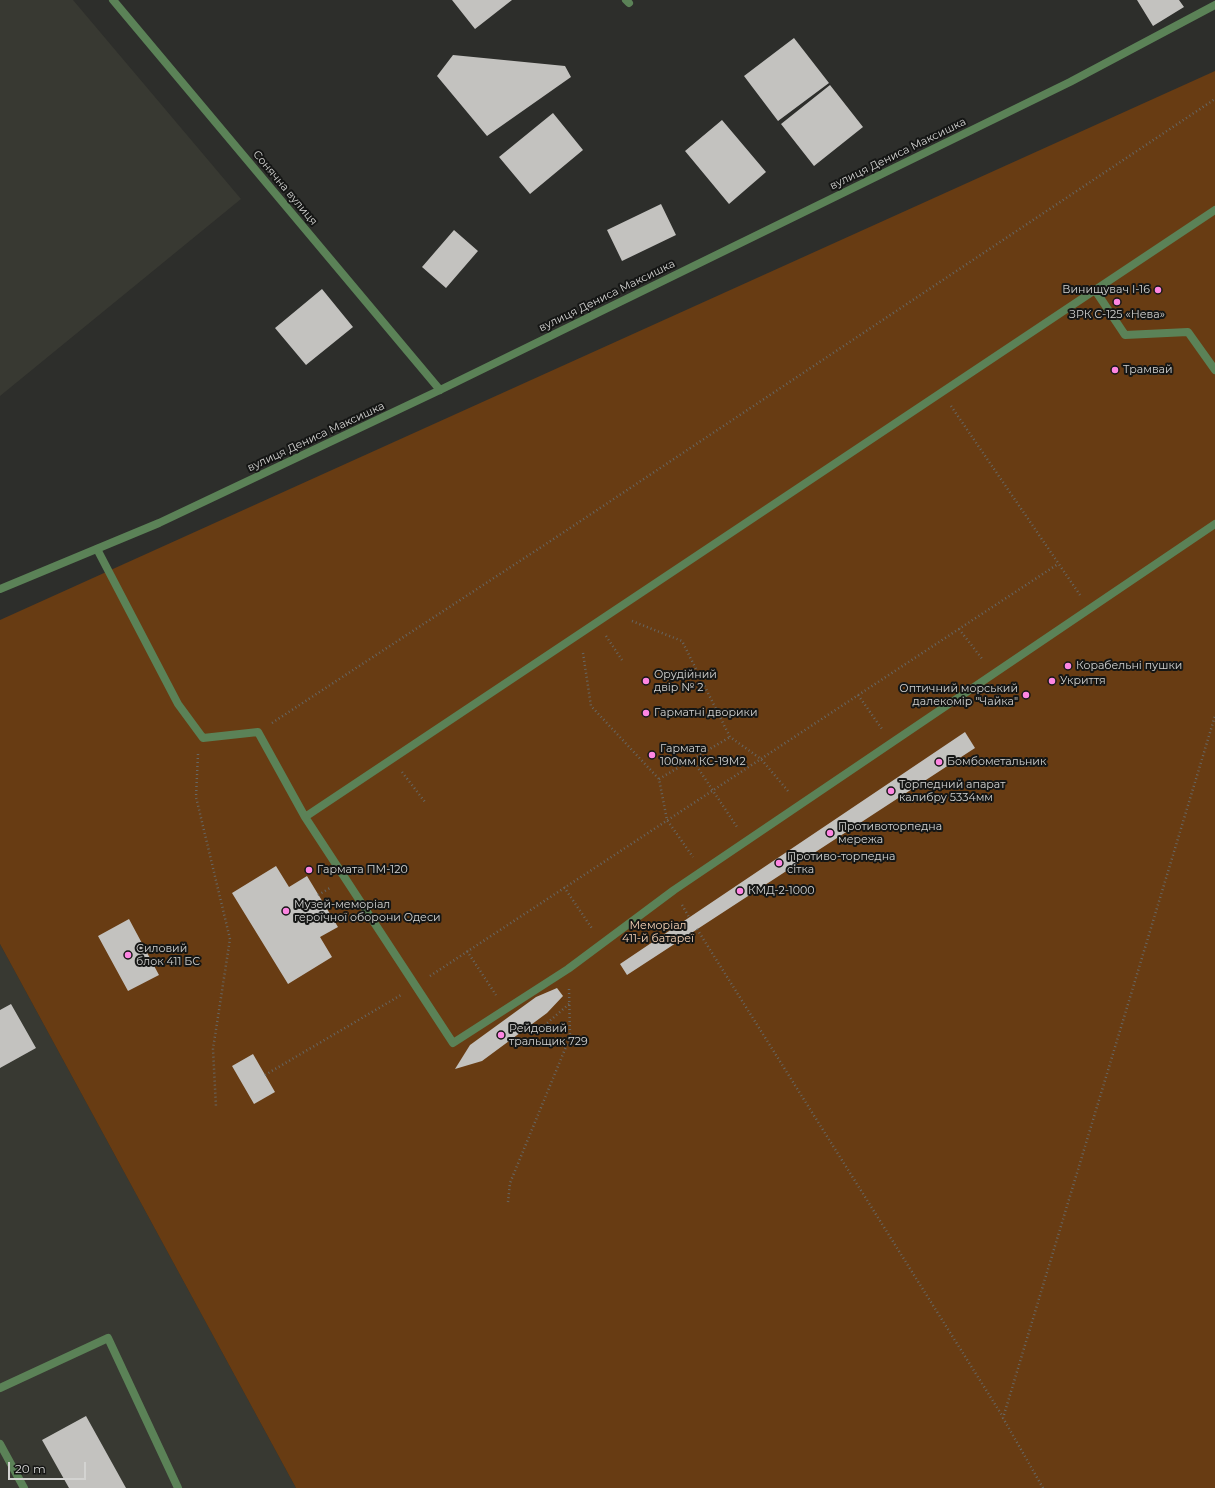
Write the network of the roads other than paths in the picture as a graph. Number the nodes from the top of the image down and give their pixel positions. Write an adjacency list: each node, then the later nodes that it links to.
1 (113, 0): 6 (street, Сонячна вулиця)
2 (1215, 4): 6 (street, вулиця Дениса Максишка)
3 (1215, 210): 4 (street)
4 (1095, 290): 5 (street); 10 (street)
5 (1215, 370)
6 (440, 390): 8 (street, вулиця Дениса Максишка)
7 (1215, 524): 10 (street)
8 (97, 549): 9 (street, вулиця Дениса Максишка); 10 (street)
9 (0, 588)
10 (304, 817)
11 (0, 1388): 14 (street)
12 (0, 1444): 13 (street)
13 (24, 1488)
14 (178, 1488)

